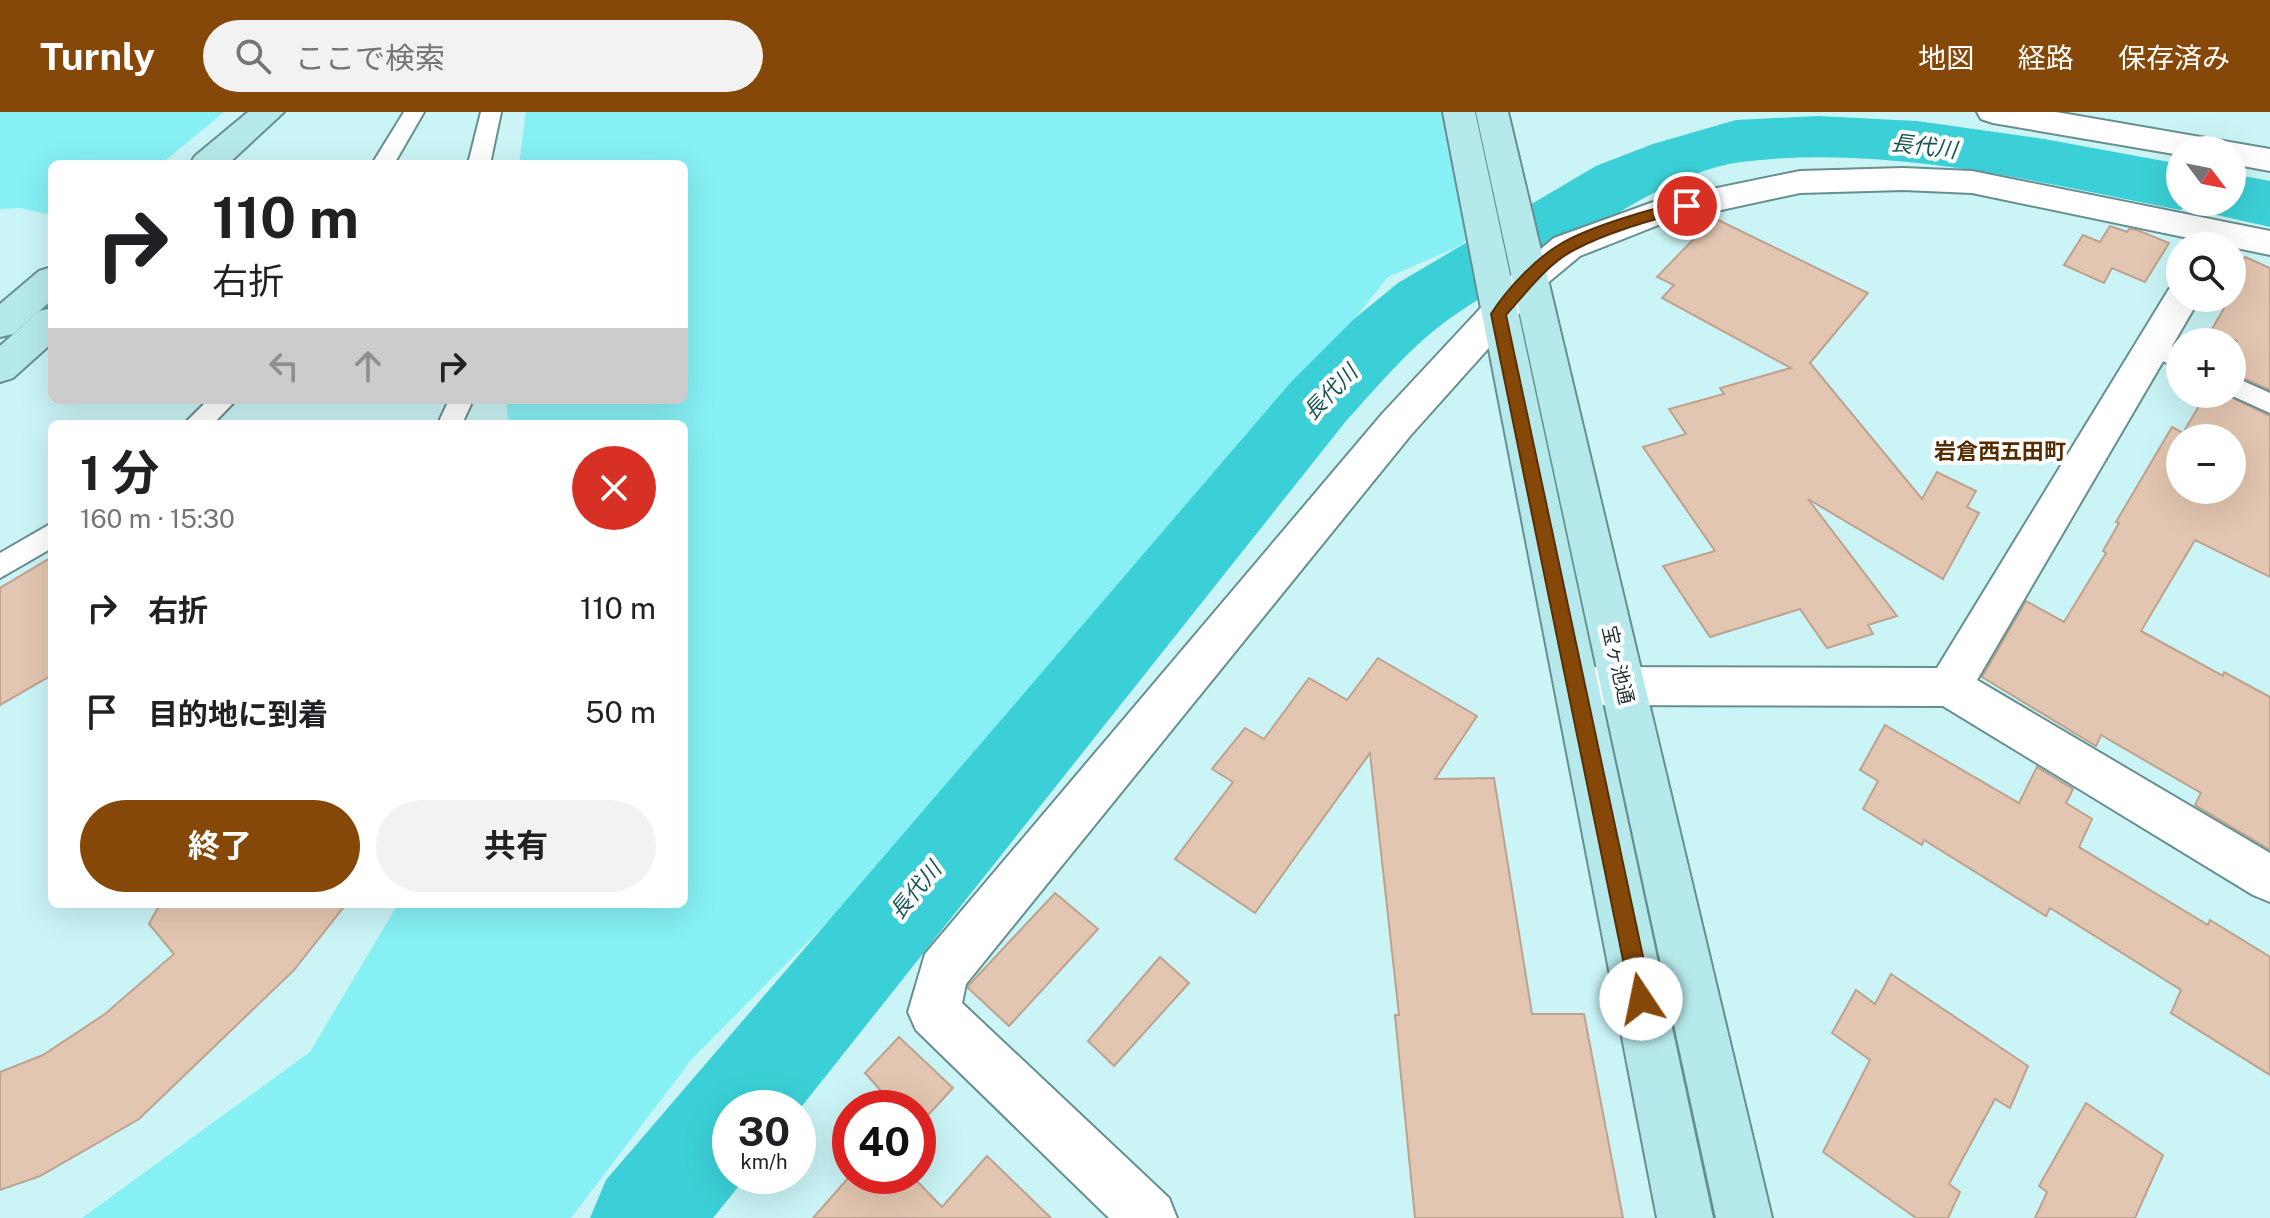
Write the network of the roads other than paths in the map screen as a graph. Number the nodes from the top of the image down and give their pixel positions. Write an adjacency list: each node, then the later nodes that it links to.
1 (268, 112): 10 (street)
2 (414, 112): 11 (lane)
3 (491, 112): 12 (lane)
4 (1459, 112): 17 (street, 宝ヶ池通)
5 (1492, 112): 17 (street, 宝ヶ池通)
6 (1993, 112): 7 (street)
7 (2166, 141)
8 (2246, 155): 9 (street)
9 (2269, 158)
10 (212, 160)
11 (385, 160)
12 (480, 160)
13 (2187, 232): 17 (street)
14 (2246, 241): 15 (street)
15 (2270, 243)
16 (48, 283): 18 (street)
17 (1512, 283): 28 (street, 宝ヶ池通); 29 (street, 宝ヶ池通); 32 (street)
18 (0, 324)
19 (48, 325): 21 (street)
20 (2166, 354): 30 (street)
21 (0, 368)
22 (2246, 392): 24 (lane)
23 (219, 404): 25 (lane)
24 (2270, 404)
25 (201, 420)
26 (48, 537): 27 (lane)
27 (0, 567)
28 (1622, 684): 29 (street); 30 (street); 34 (street, 宝ヶ池通)
29 (1578, 686): 33 (street, 宝ヶ池通)
30 (1949, 687): 31 (street)
31 (2270, 879)
32 (1149, 1218)
33 (1685, 1218)
34 (1744, 1218)

